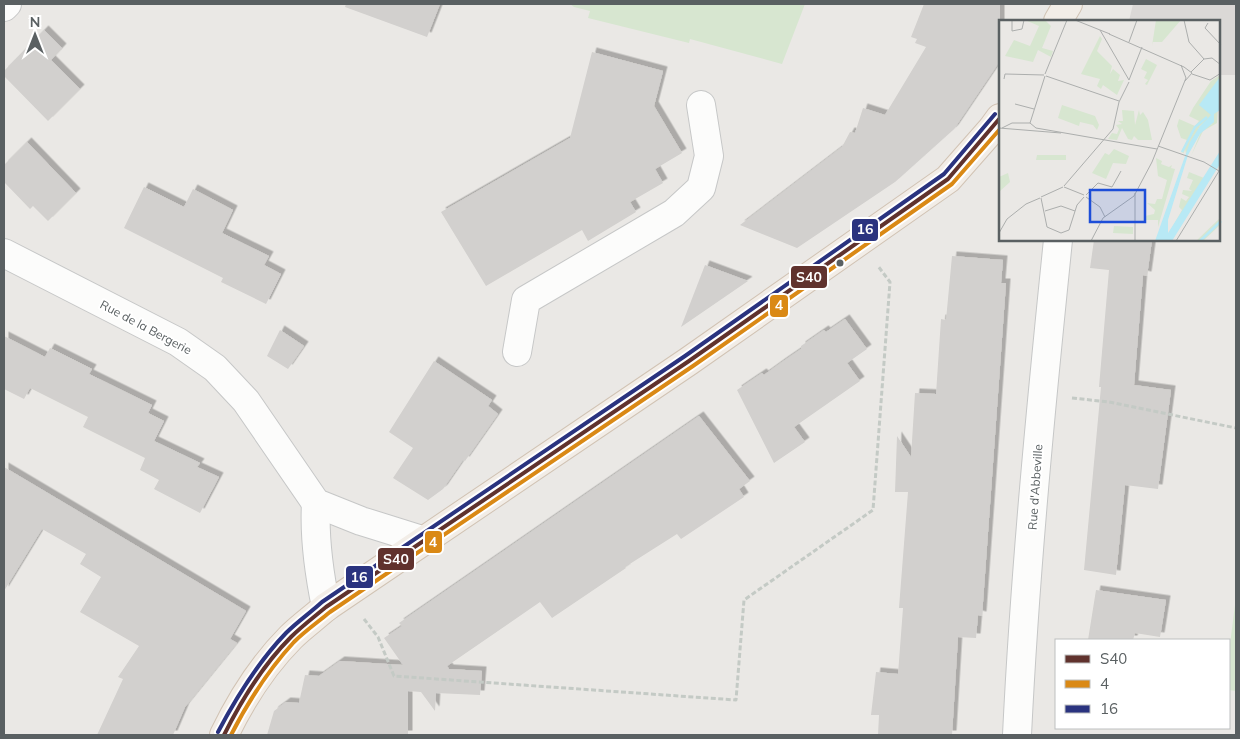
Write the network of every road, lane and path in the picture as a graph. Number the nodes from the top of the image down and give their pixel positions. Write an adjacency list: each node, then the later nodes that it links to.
1 (7, 4): 3 (street)
2 (1068, 4): 4 (main road)
3 (4, 7)
4 (1059, 20)
5 (701, 105): 10 (street)
6 (997, 129): 7 (main road)
7 (861, 240): 14 (main road); 15 (path)
8 (1058, 241): 11 (street, Rue d'Abbeville)
9 (4, 252): 13 (street, Rue de la Bergerie)
10 (517, 352)
11 (1042, 395): 12 (path); 17 (street, Rue d'Abbeville)
12 (1236, 428)
13 (316, 503): 14 (street); 15 (street)
14 (422, 540): 15 (main road)
15 (336, 600): 16 (main road)
16 (224, 735)
17 (1017, 735)

